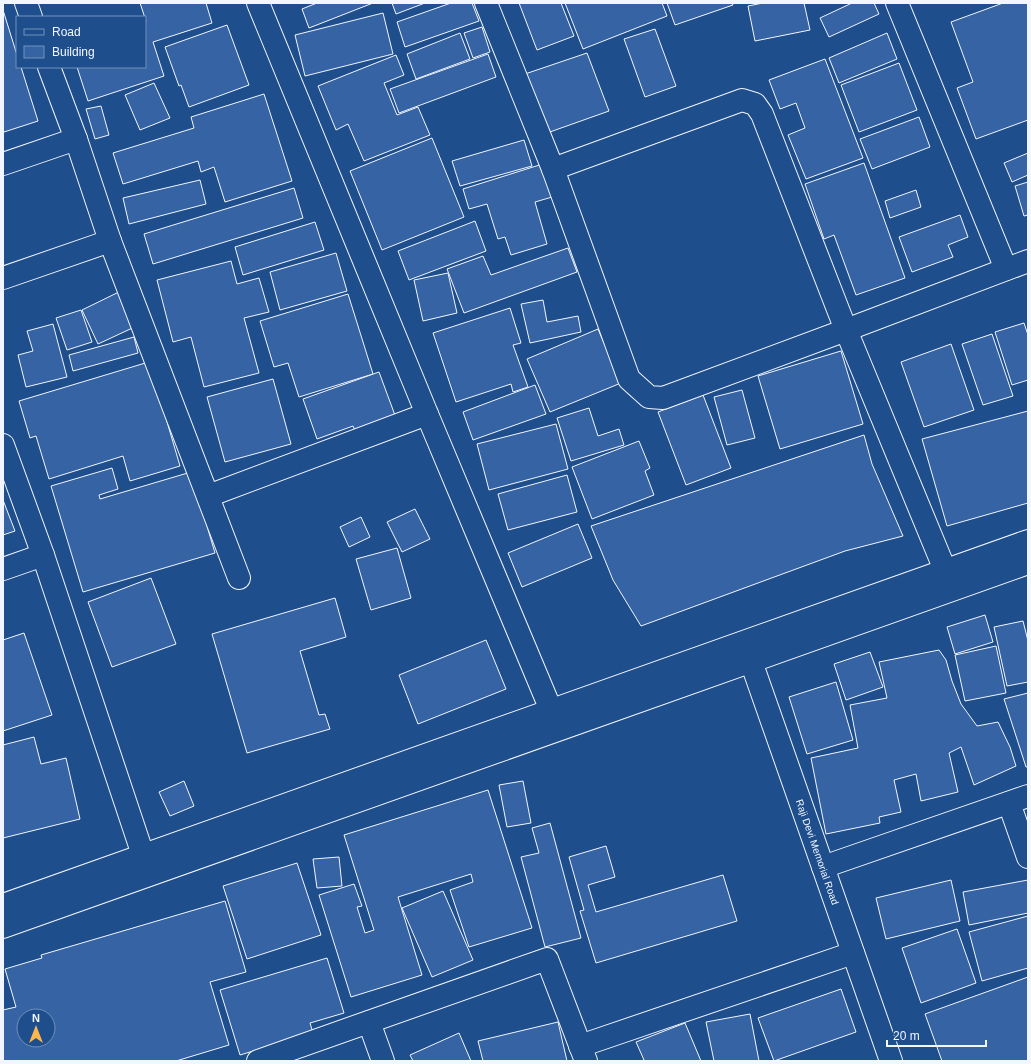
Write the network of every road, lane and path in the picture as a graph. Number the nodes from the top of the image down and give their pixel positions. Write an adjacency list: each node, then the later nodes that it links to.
1 (26, 3): 5 (street)
2 (258, 3): 15 (street)
3 (486, 3): 9 (street)
4 (897, 3): 12 (street)
5 (31, 16)
6 (49, 68): 7 (street)
7 (76, 140): 8 (street); 10 (street)
8 (3, 164)
9 (553, 169): 14 (street); 14 (street)
10 (110, 241): 13 (street); 17 (street)
11 (1028, 261): 12 (street)
12 (1006, 269): 14 (street)
13 (3, 278)
14 (846, 330): 22 (street)
15 (427, 414): 17 (street); 25 (street)
16 (3, 446): 19 (street)
17 (208, 496): 23 (street)
18 (1028, 541): 22 (street)
19 (43, 555): 21 (street); 27 (street)
20 (1028, 563): 24 (street)
21 (3, 569)
22 (945, 570): 24 (street)
23 (238, 578)
24 (748, 651): 25 (street); 29 (street, Raji Devi Memorial Road)
25 (555, 720): 27 (street); 31 (street)
26 (1018, 799): 28 (street); 29 (street)
27 (143, 855): 30 (street)
28 (1028, 857)
29 (823, 867): 32 (street, Raji Devi Memorial Road)
30 (3, 905)
31 (3, 927)
32 (853, 953): 34 (street); 37 (street, Raji Devi Memorial Road)
33 (369, 1022): 34 (street); 35 (street); 36 (street)
34 (583, 1054)
35 (258, 1061)
36 (383, 1061)
37 (891, 1061)

